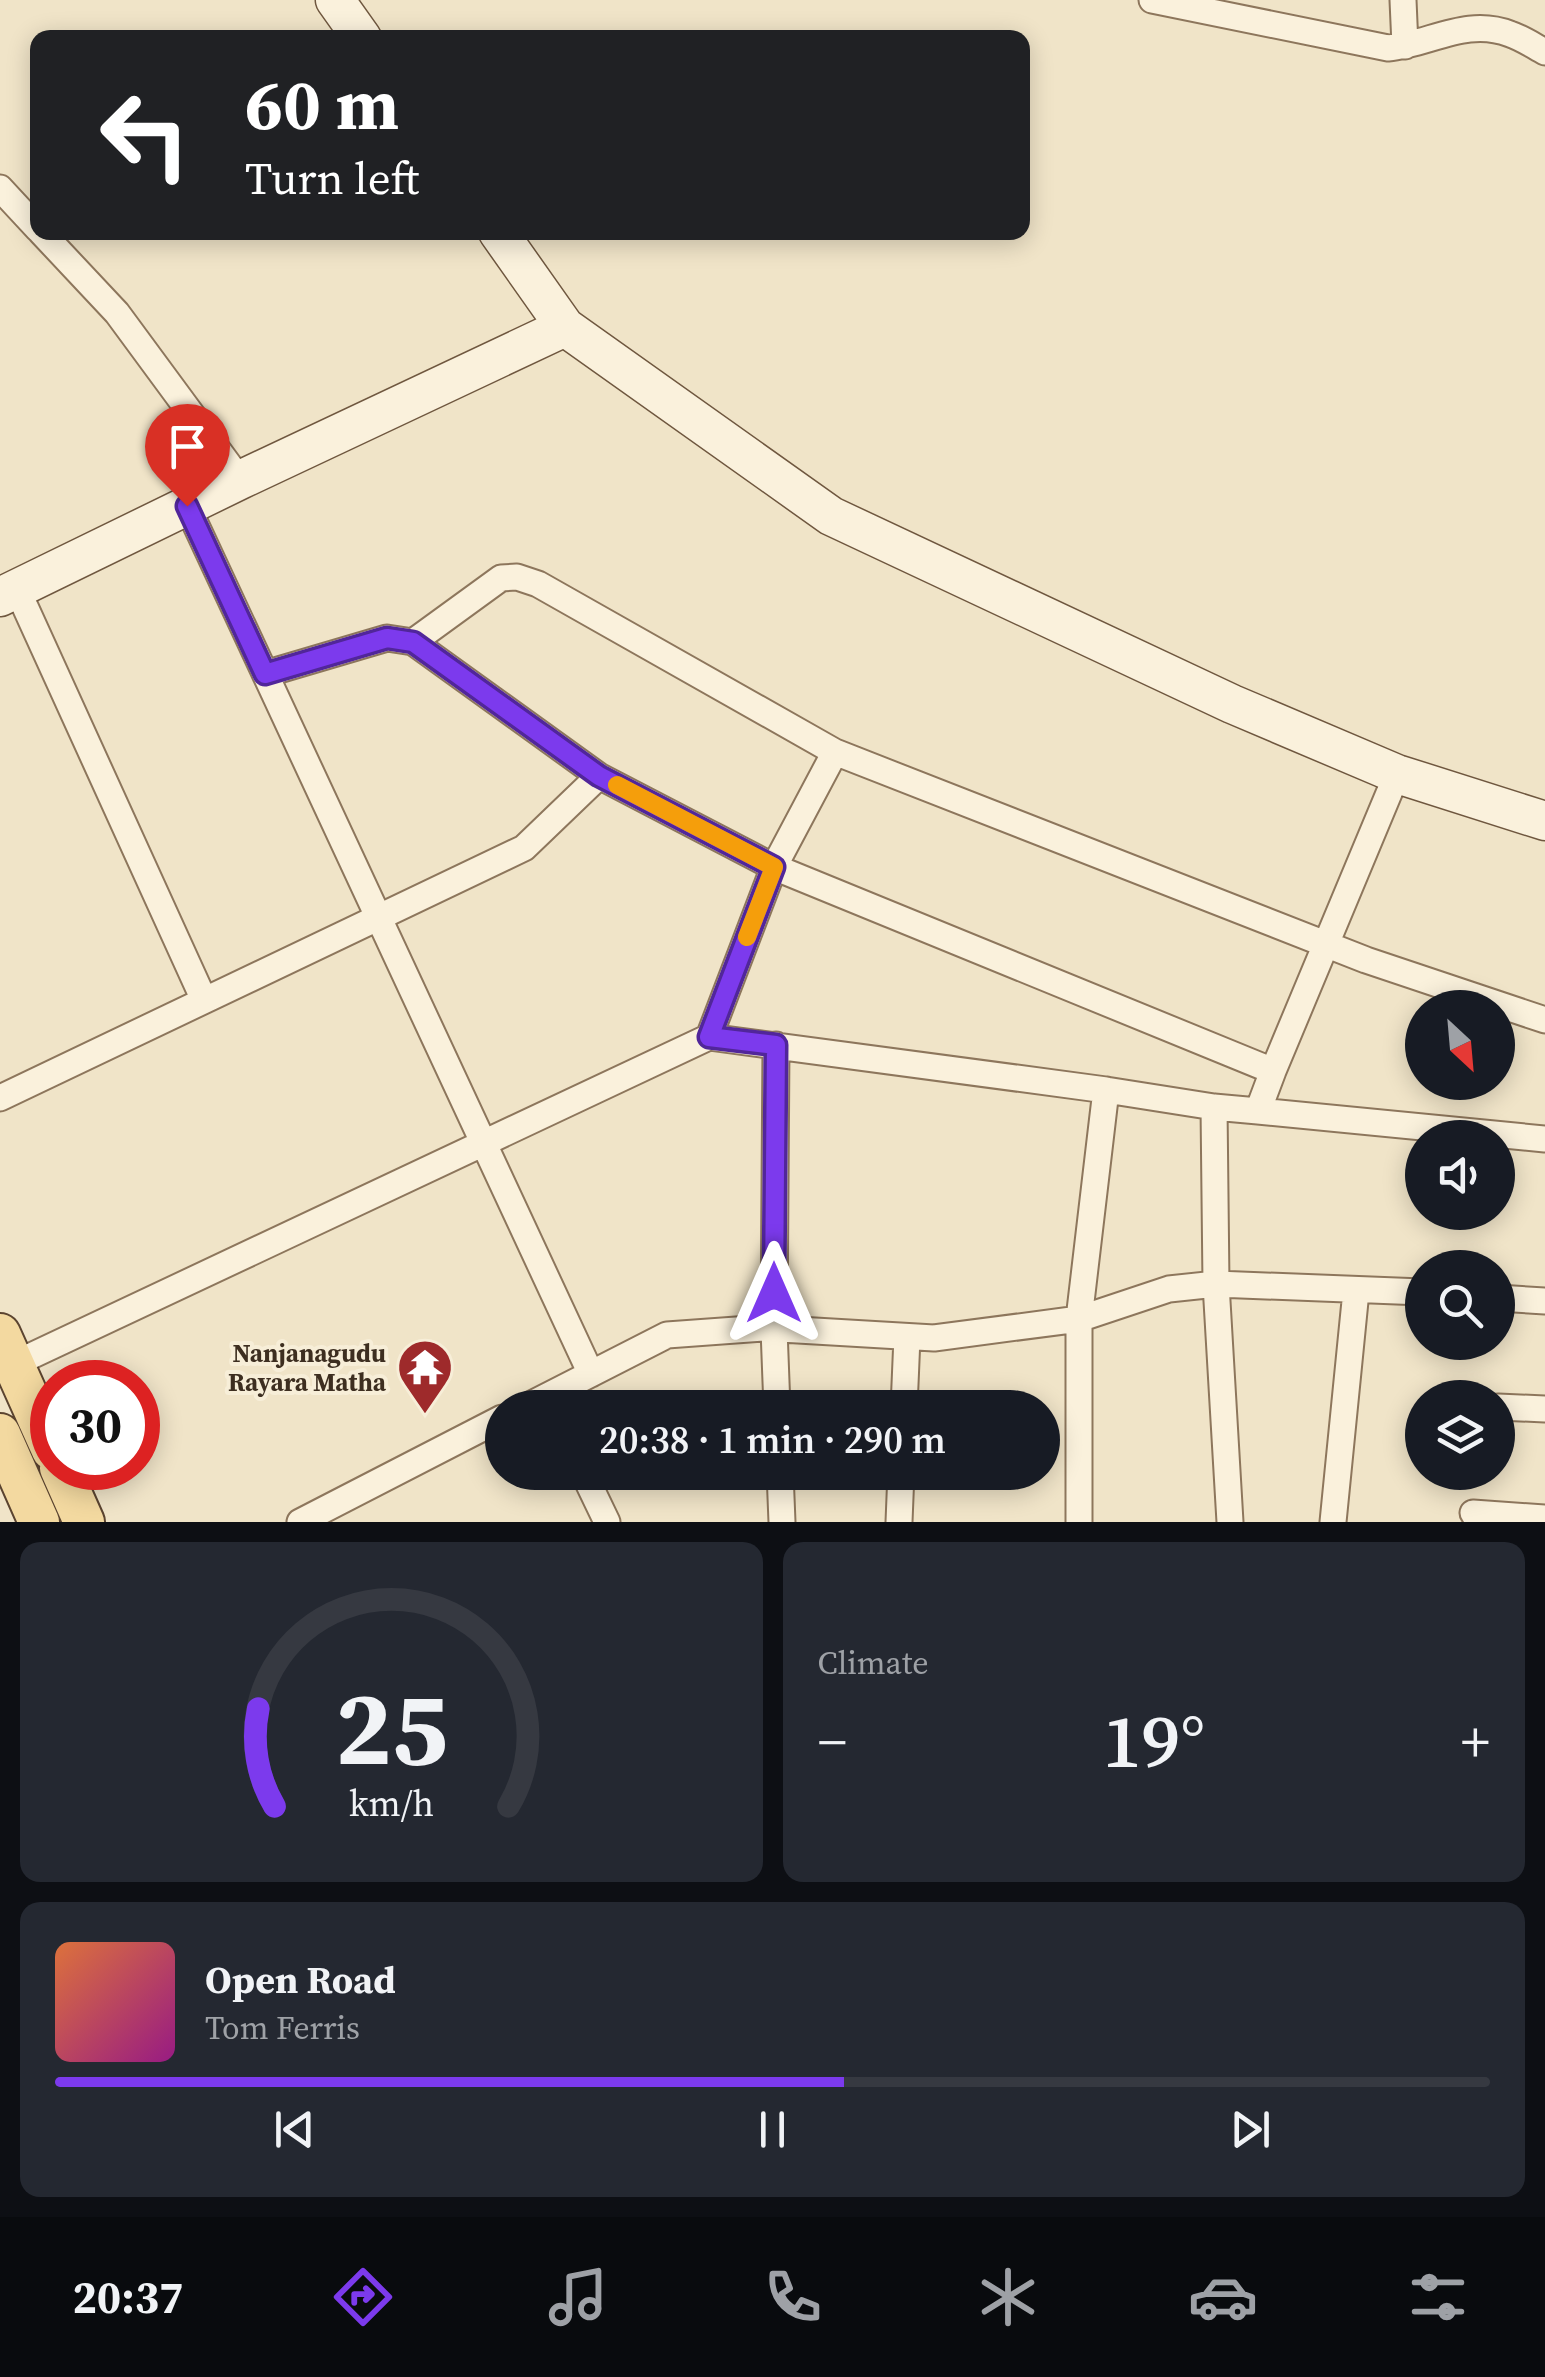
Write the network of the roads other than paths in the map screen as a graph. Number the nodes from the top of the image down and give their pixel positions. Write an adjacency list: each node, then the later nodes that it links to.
1 (336, 0): 5 (main road)
2 (1152, 0): 4 (street)
3 (1403, 0): 6 (street)
4 (1199, 5): 6 (street)
5 (357, 30)
6 (1405, 46): 7 (street)
7 (1545, 52)
8 (0, 188): 9 (street)
9 (30, 221)
10 (47, 240): 13 (street)
11 (504, 240): 12 (main road)
12 (565, 327): 13 (main road); 19 (main road)
13 (240, 480): 14 (main road)
14 (187, 506): 15 (main road); 17 (street)
15 (9, 593): 25 (street)
16 (413, 642): 17 (street); 18 (street); 20 (street)
17 (265, 674): 23 (street)
18 (835, 752): 22 (street); 24 (street)
19 (1397, 774): 21 (main road); 24 (street)
20 (599, 776): 22 (street); 23 (street)
21 (1545, 821)
22 (774, 867): 27 (street); 29 (street)
23 (378, 917): 25 (street); 35 (street)
24 (1325, 944): 26 (street); 29 (street)
25 (204, 1000): 31 (street)
26 (1545, 1020)
27 (709, 1037): 28 (street); 35 (street)
28 (776, 1045): 30 (street); 42 (street)
29 (1273, 1071): 33 (street)
30 (1106, 1090): 32 (street); 41 (street)
31 (0, 1098)
32 (1214, 1107): 33 (street); 36 (street)
33 (1258, 1111): 34 (street)
34 (1545, 1139)
35 (485, 1141): 44 (street); 45 (street)
36 (1216, 1284): 37 (street); 41 (street); 68 (street)
37 (1356, 1291): 38 (street); 69 (street)
38 (1405, 1292)
39 (1515, 1299): 40 (street)
40 (1545, 1301)
41 (1079, 1319): 43 (street); 67 (street)
42 (774, 1329): 43 (street); 45 (street); 47 (street)
43 (907, 1337): 48 (street)
44 (7, 1349): 49 (main road)
45 (591, 1374): 46 (street)
46 (564, 1390)
47 (776, 1390)
48 (905, 1390)
49 (30, 1401)
50 (1515, 1408): 51 (street)
51 (1545, 1410)
52 (485, 1428): 58 (street)
53 (0, 1434): 61 (main road)
54 (70, 1490): 62 (main road)
55 (592, 1490): 64 (street)
56 (781, 1490): 65 (street)
57 (900, 1490): 66 (street)
58 (341, 1512): 63 (street)
59 (1473, 1513): 60 (street)
60 (1545, 1518)
61 (39, 1522)
62 (84, 1522)
63 (300, 1522)
64 (607, 1522)
65 (782, 1522)
66 (899, 1522)
67 (1079, 1522)
68 (1230, 1522)
69 (1333, 1522)

